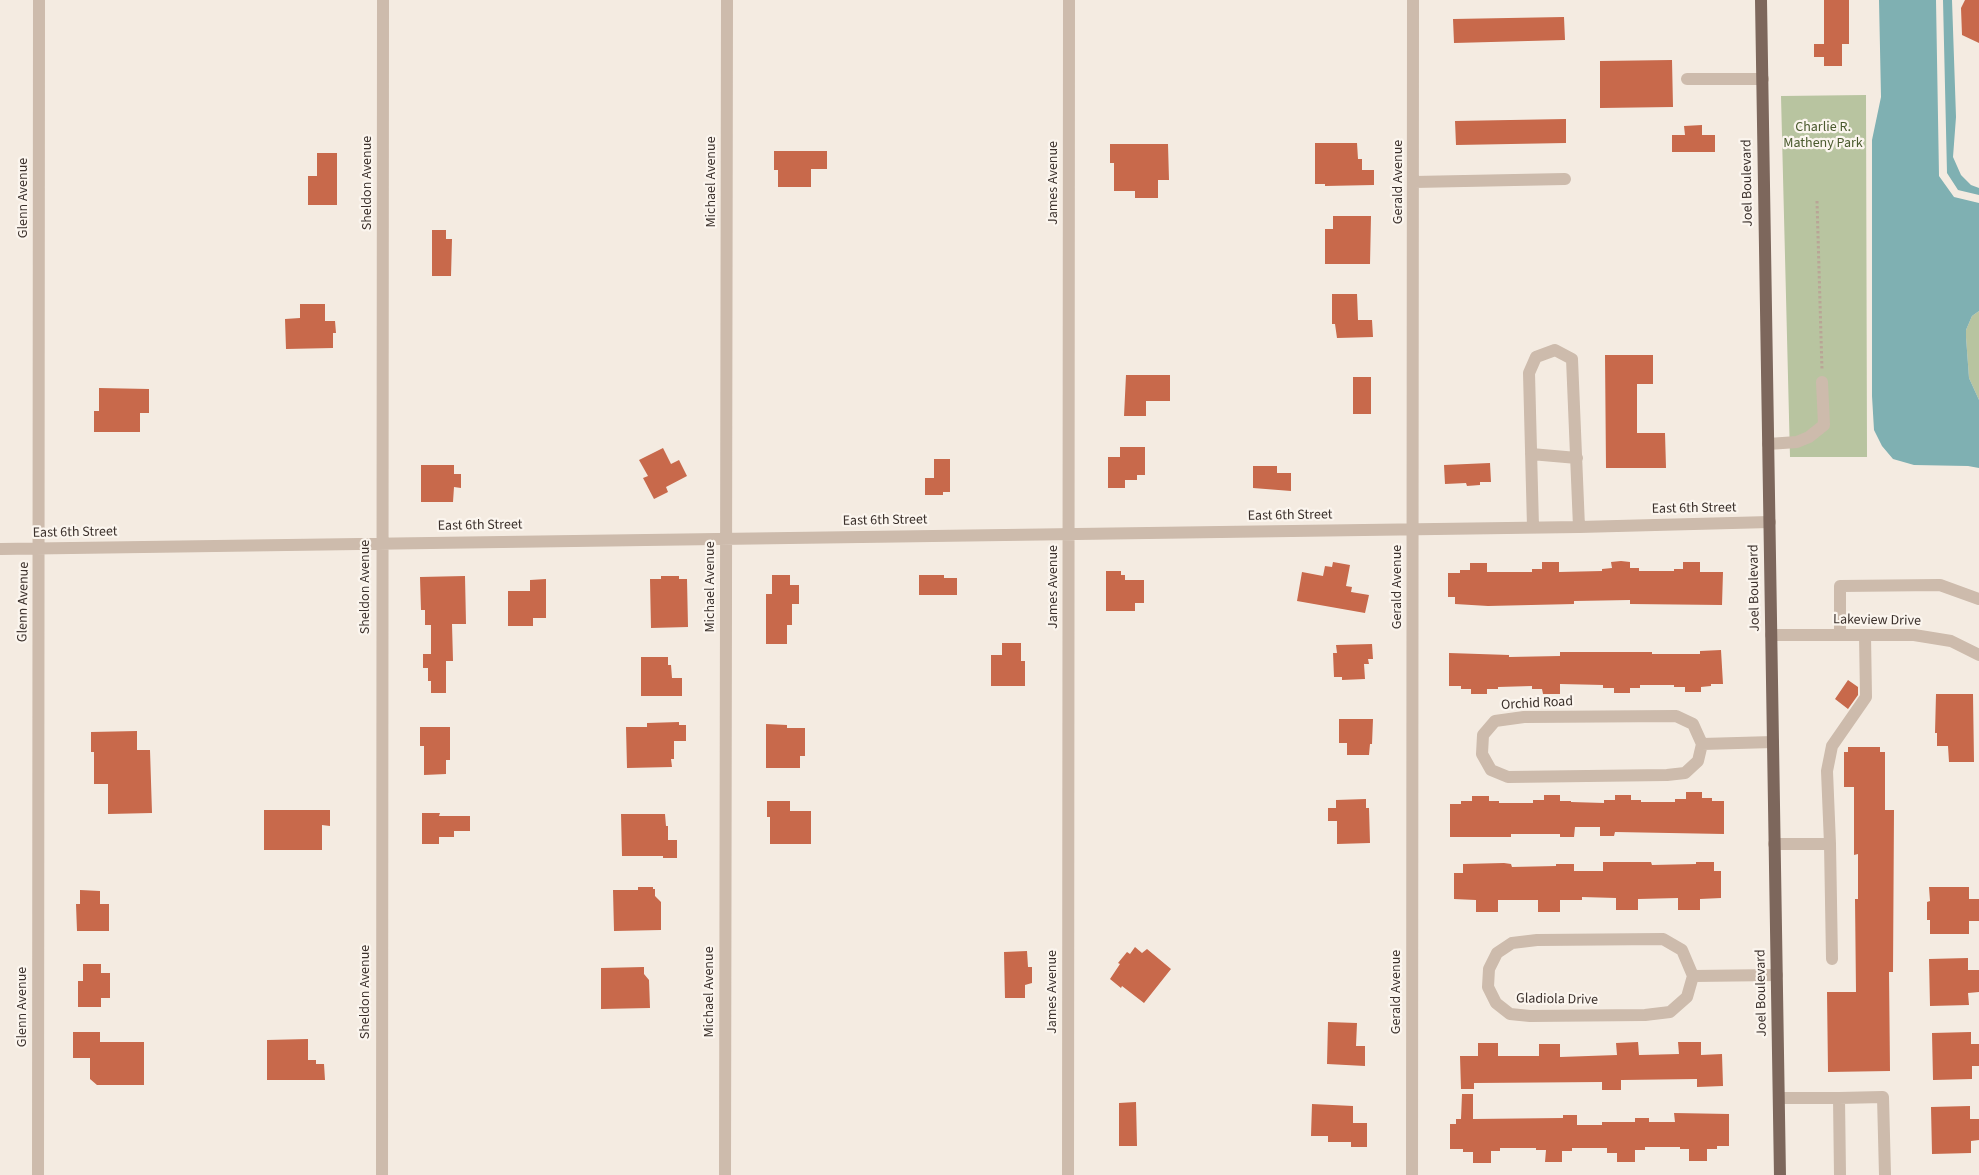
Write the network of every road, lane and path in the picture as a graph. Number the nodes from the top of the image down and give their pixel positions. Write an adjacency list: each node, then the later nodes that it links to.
1 (39, 0): 24 (street, Glenn Avenue)
2 (383, 0): 22 (street, Sheldon Avenue)
3 (727, 0): 21 (street, Michael Avenue)
4 (1069, 0): 20 (street, James Avenue)
5 (1413, 0): 10 (street, Gerald Avenue)
6 (1761, 0): 8 (main road, Joel Boulevard)
7 (1688, 79): 8 (street)
8 (1763, 79): 13 (main road, Joel Boulevard)
9 (1566, 179): 10 (street)
10 (1414, 182): 19 (street, Gerald Avenue)
11 (1817, 201): 12 (path)
12 (1822, 382): 13 (street)
13 (1768, 444): 16 (main road, Joel Boulevard)
14 (1531, 454): 15 (street); 15 (street); 17 (street)
15 (1576, 458): 18 (street)
16 (1770, 522): 18 (street, East 6th Street); 26 (main road, Joel Boulevard)
17 (1533, 527): 18 (street, East 6th Street); 19 (street, East 6th Street)
18 (1579, 527)
19 (1413, 529): 20 (street, East 6th Street); 43 (street, Gerald Avenue)
20 (1069, 534): 21 (street, East 6th Street); 42 (street, James Avenue)
21 (726, 537): 22 (street, East 6th Street); 41 (street, Michael Avenue)
22 (381, 543): 24 (street, East 6th Street); 40 (street, Sheldon Avenue)
23 (0, 549): 24 (street, East 6th Street)
24 (39, 549): 39 (street, Glenn Avenue)
25 (1979, 599): 27 (street)
26 (1771, 635): 27 (street, Lakeview Drive); 30 (main road, Joel Boulevard)
27 (1840, 635): 28 (street, Lakeview Drive)
28 (1865, 635): 29 (street, Lakeview Drive); 33 (street)
29 (1979, 655)
30 (1773, 742): 31 (street); 32 (main road, Joel Boulevard)
31 (1702, 744): 31 (street, Orchid Road)
32 (1774, 844): 33 (street); 35 (main road, Joel Boulevard)
33 (1830, 844): 34 (street)
34 (1832, 959)
35 (1776, 975): 36 (street); 37 (main road, Joel Boulevard)
36 (1693, 976): 36 (street, Gladiola Drive)
37 (1779, 1098): 38 (street); 44 (main road, Joel Boulevard)
38 (1839, 1098): 45 (street); 46 (street)
39 (38, 1175)
40 (382, 1175)
41 (725, 1175)
42 (1068, 1175)
43 (1412, 1175)
44 (1780, 1175)
45 (1840, 1175)
46 (1885, 1175)

